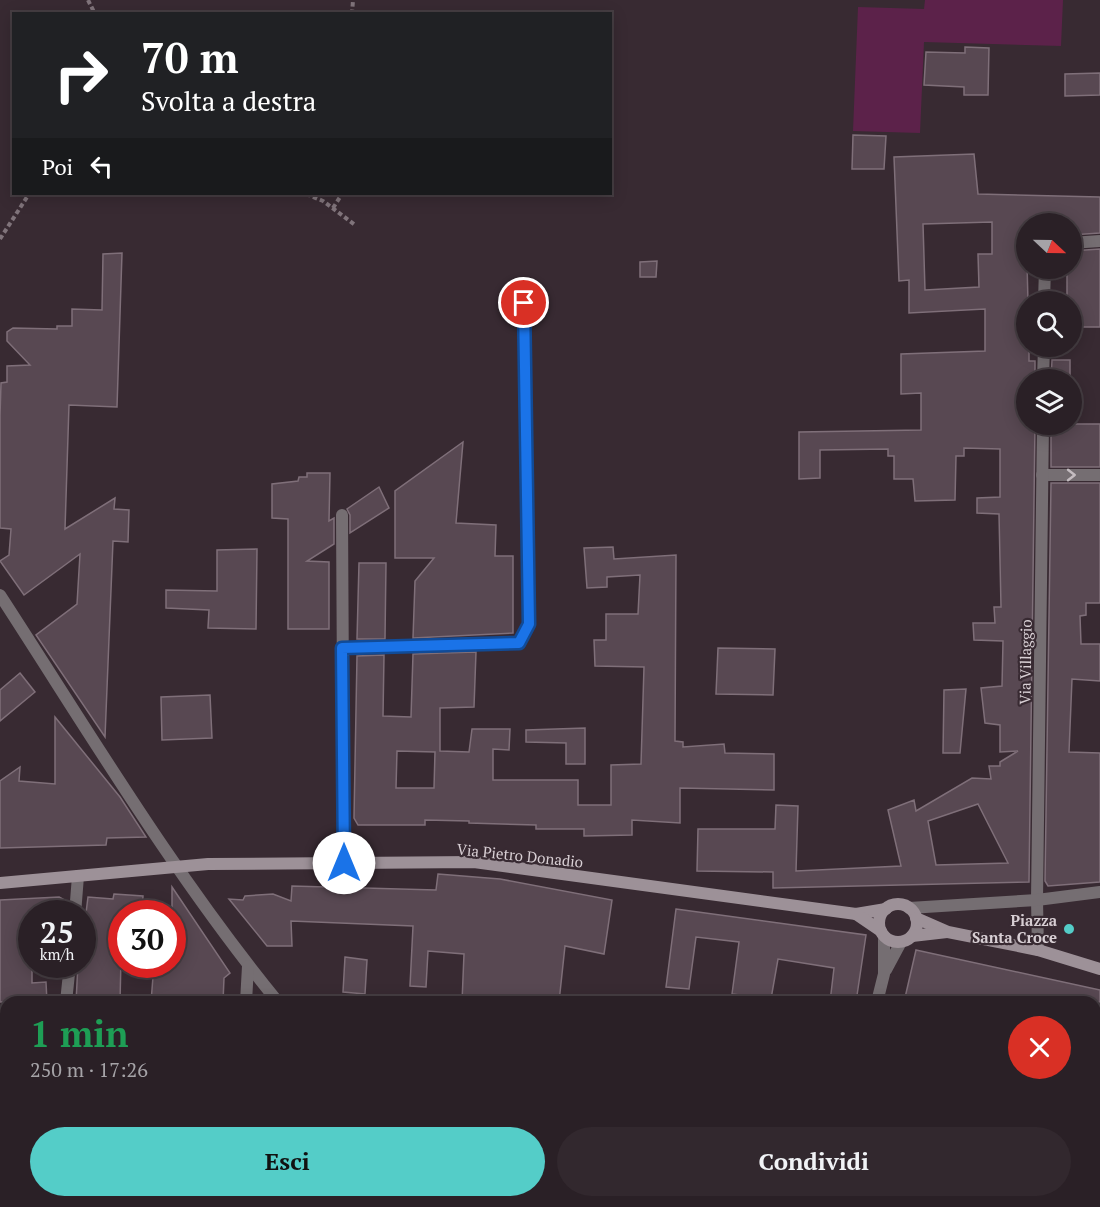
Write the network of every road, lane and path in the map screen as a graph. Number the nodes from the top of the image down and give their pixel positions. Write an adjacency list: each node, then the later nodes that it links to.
1 (28, 195): 6 (path)
2 (308, 195): 4 (path)
3 (341, 195): 4 (path)
4 (333, 208): 5 (path)
5 (355, 225)
6 (0, 239)
7 (1100, 241): 8 (street)
8 (1082, 242)
9 (524, 303): 15 (street)
10 (1043, 435): 12 (street, Via Villaggio)
11 (1100, 475): 12 (street, one-way to 11)
12 (1042, 476): 22 (street, Via Villaggio)
13 (342, 515): 15 (street)
14 (0, 595): 17 (street)
15 (342, 648): 16 (street)
16 (344, 863): 17 (main road, Via Pietro Donadio); 25 (main road, Via Pietro Donadio)
17 (178, 867): 18 (main road, Via Pietro Donadio); 30 (street)
18 (78, 876): 19 (main road, Via Pietro Donadio); 21 (street)
19 (0, 883)
20 (1100, 892): 22 (street)
21 (76, 900)
22 (1037, 900): 24 (street); 29 (street, Via Villaggio)
23 (886, 909): 24 (main road); 25 (main road, Via Pietro Donadio); 27 (main road)
24 (913, 913): 26 (main road); 28 (main road)
25 (856, 914): 27 (main road, Via Pietro Donadio)
26 (948, 932): 28 (main road); 29 (main road)
27 (883, 934): 28 (main road); 32 (street)
28 (907, 939): 32 (street)
29 (1038, 950): 31 (main road)
30 (248, 966): 35 (street); 36 (street)
31 (1100, 969)
32 (884, 974): 37 (street)
33 (69, 978): 34 (street)
34 (67, 996)
35 (246, 996)
36 (273, 996)
37 (878, 996)

